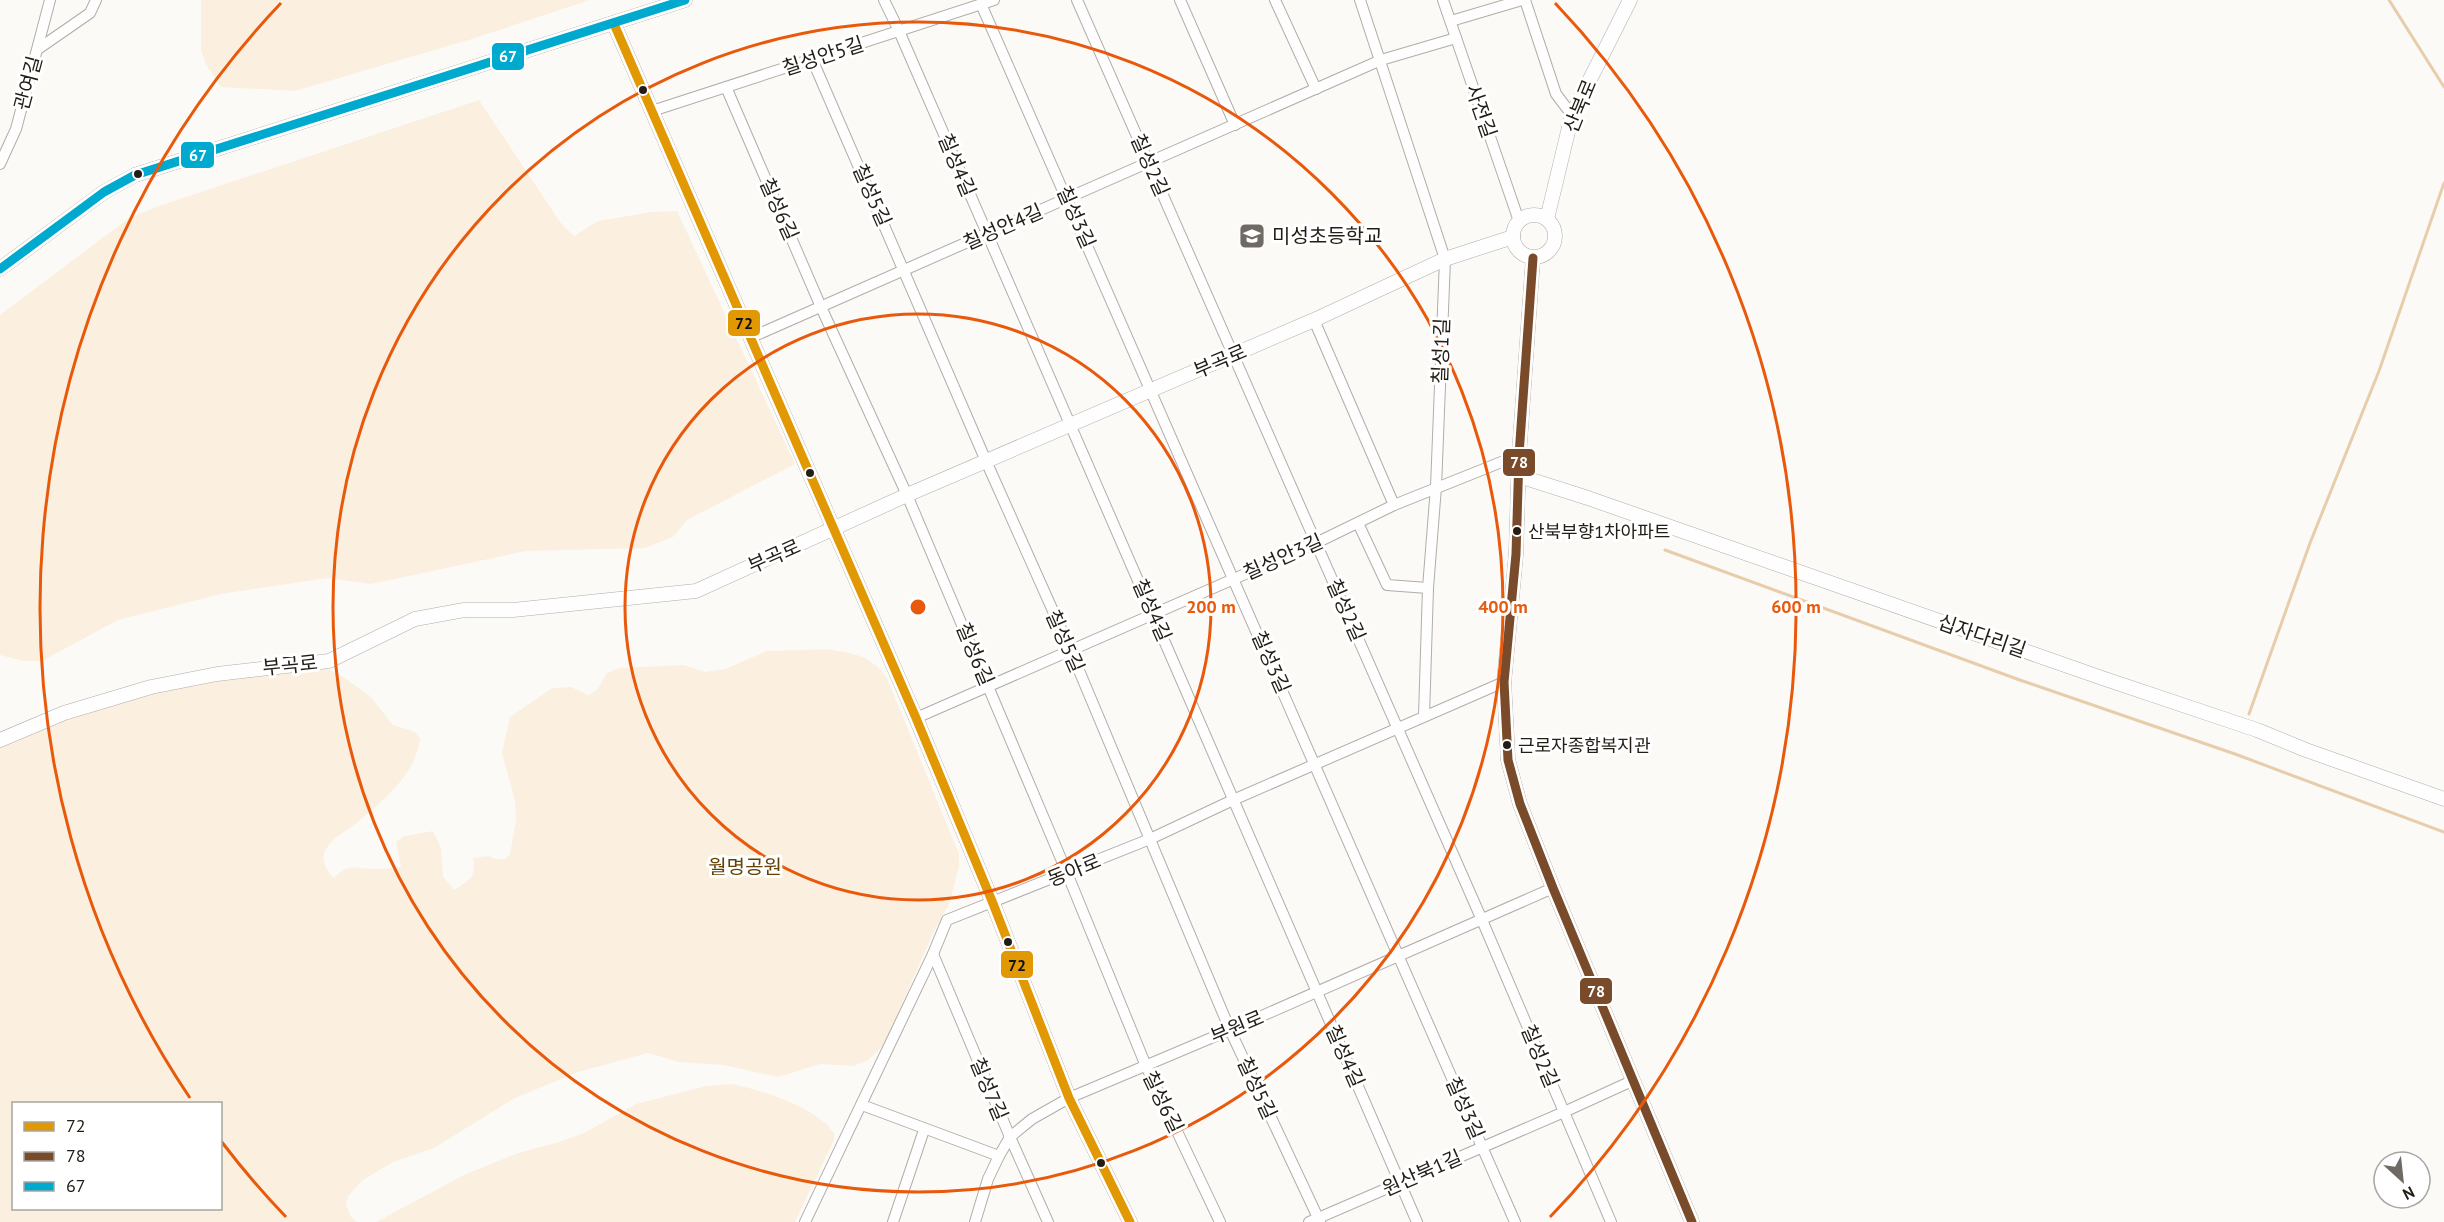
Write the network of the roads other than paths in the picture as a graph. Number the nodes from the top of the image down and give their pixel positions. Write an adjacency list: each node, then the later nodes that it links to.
1 (50, 0): 18 (street, 관여길)
2 (96, 0): 18 (street)
3 (685, 0): 15 (street)
4 (884, 0): 16 (street, 칠성4길)
5 (994, 0): 13 (street, 칠성안5길)
6 (1077, 0): 26 (street, 칠성2길)
7 (1180, 0): 25 (street)
8 (1275, 0): 22 (street)
9 (1360, 0): 20 (street, 칠성1길)
10 (1443, 0): 14 (street, 사전길)
11 (1523, 0): 14 (street); 24 (street)
12 (1630, 0): 24 (street, 산북로)
13 (981, 4): 16 (street, 칠성안5길); 28 (street, 칠성3길)
14 (1451, 21): 17 (street, 사전길)
15 (614, 24): 23 (street); 35 (street)
16 (900, 31): 19 (street, 칠성안5길); 31 (street, 칠성4길)
17 (1456, 38): 20 (street, 칠성안4길); 30 (street, 사전길)
18 (38, 49): 27 (street, 관여길)
19 (812, 59): 21 (street, 칠성안5길); 36 (street, 칠성5길)
20 (1381, 60): 22 (street, 칠성안4길); 34 (street, 칠성1길)
21 (726, 87): 23 (street, 칠성안5길); 37 (street, 칠성6길)
22 (1316, 89): 25 (street, 칠성안4길)
23 (652, 111): 39 (street)
24 (1572, 115): 29 (street, 산북로)
25 (1235, 125): 26 (street, 칠성안4길)
26 (1149, 162): 28 (street, 칠성안4길); 40 (street, 칠성2길)
27 (0, 164)
28 (1068, 198): 31 (street, 칠성안4길); 41 (street, 칠성3길)
29 (1547, 219): 30 (street); 33 (street)
30 (1520, 221): 32 (street)
31 (986, 234): 36 (street, 칠성안4길); 42 (street, 칠성4길)
32 (1513, 237): 33 (street); 34 (street, 부곡로)
33 (1533, 258): 43 (street)
34 (1445, 259): 38 (street, 부곡로); 46 (street, 칠성1길)
35 (0, 269)
36 (904, 270): 37 (street, 칠성안4길); 44 (street, 칠성5길)
37 (821, 306): 39 (street, 칠성안4길); 47 (street, 칠성6길)
38 (1314, 320): 40 (street, 부곡로); 48 (street)
39 (752, 337): 50 (street)
40 (1234, 355): 41 (street, 부곡로); 51 (street, 칠성2길)
41 (1152, 390): 42 (street, 부곡로); 52 (street, 칠성3길)
42 (1070, 426): 44 (street, 부곡로); 54 (street, 칠성4길)
43 (1519, 455): 45 (street); 46 (street, 칠성안3길)
44 (986, 461): 47 (street, 부곡로); 55 (street, 칠성5길)
45 (1520, 476): 56 (street); 64 (street, 십자다리길)
46 (1436, 487): 48 (street, 칠성안3길); 53 (street, 칠성1길)
47 (907, 495): 50 (street, 부곡로); 57 (street, 칠성6길)
48 (1394, 505): 49 (street, 칠성안3길)
49 (1358, 523): 51 (street, 칠성안3길); 53 (street)
50 (835, 528): 59 (street); 61 (street, 부곡로)
51 (1316, 543): 52 (street, 칠성안3길); 60 (street, 칠성2길)
52 (1233, 578): 54 (street, 칠성안3길); 62 (street, 칠성3길)
53 (1428, 588): 58 (street, 칠성1길)
54 (1154, 613): 55 (street, 칠성안3길); 63 (street, 칠성4길)
55 (1070, 649): 57 (street, 칠성안3길); 65 (street, 칠성5길)
56 (1504, 682): 58 (street, 동아로); 67 (street)
57 (988, 686): 59 (street, 칠성안3길); 66 (street, 칠성6길)
58 (1424, 716): 60 (street, 동아로)
59 (916, 718): 68 (street)
60 (1398, 729): 62 (street, 동아로); 69 (street, 칠성2길)
61 (0, 740)
62 (1317, 764): 63 (street, 동아로); 71 (street, 칠성3길)
63 (1233, 800): 65 (street, 동아로); 72 (street, 칠성4길)
64 (2444, 800)
65 (1150, 839): 66 (street, 동아로); 73 (street, 칠성5길)
66 (1067, 873): 68 (street, 동아로); 74 (street, 칠성6길)
67 (1553, 888): 69 (street, 부원로); 75 (street)
68 (992, 901): 70 (street, 동아로); 76 (street)
69 (1482, 920): 71 (street, 부원로); 78 (street, 칠성2길)
70 (933, 954): 77 (street, 동아로); 80 (street, 칠성7길)
71 (1398, 956): 72 (street, 부원로); 81 (street, 칠성3길)
72 (1317, 992): 73 (street, 부원로); 83 (street, 칠성4길)
73 (1230, 1030): 74 (street, 부원로); 84 (street, 칠성5길)
74 (1146, 1066): 76 (street, 부원로); 90 (street, 칠성6길)
75 (1634, 1080): 78 (street, 원산북1길); 94 (street)
76 (1069, 1098): 80 (street, 부원로); 89 (street)
77 (862, 1105): 79 (street); 85 (street, 동아로)
78 (1564, 1112): 81 (street, 원산북1길); 93 (street, 칠성2길)
79 (924, 1130): 82 (street); 86 (street)
80 (1010, 1137): 82 (street, 부원로); 88 (street, 칠성7길)
81 (1483, 1147): 83 (street, 원산북1길); 92 (street, 칠성3길)
82 (999, 1156): 87 (street, 부원로)
83 (1400, 1184): 84 (street, 원산북1길); 91 (street, 칠성4길)
84 (1316, 1221)
85 (806, 1222)
86 (893, 1222)
87 (975, 1222)
88 (1048, 1222)
89 (1130, 1222)
90 (1220, 1222)
91 (1417, 1222)
92 (1515, 1222)
93 (1611, 1222)
94 (1692, 1222)

